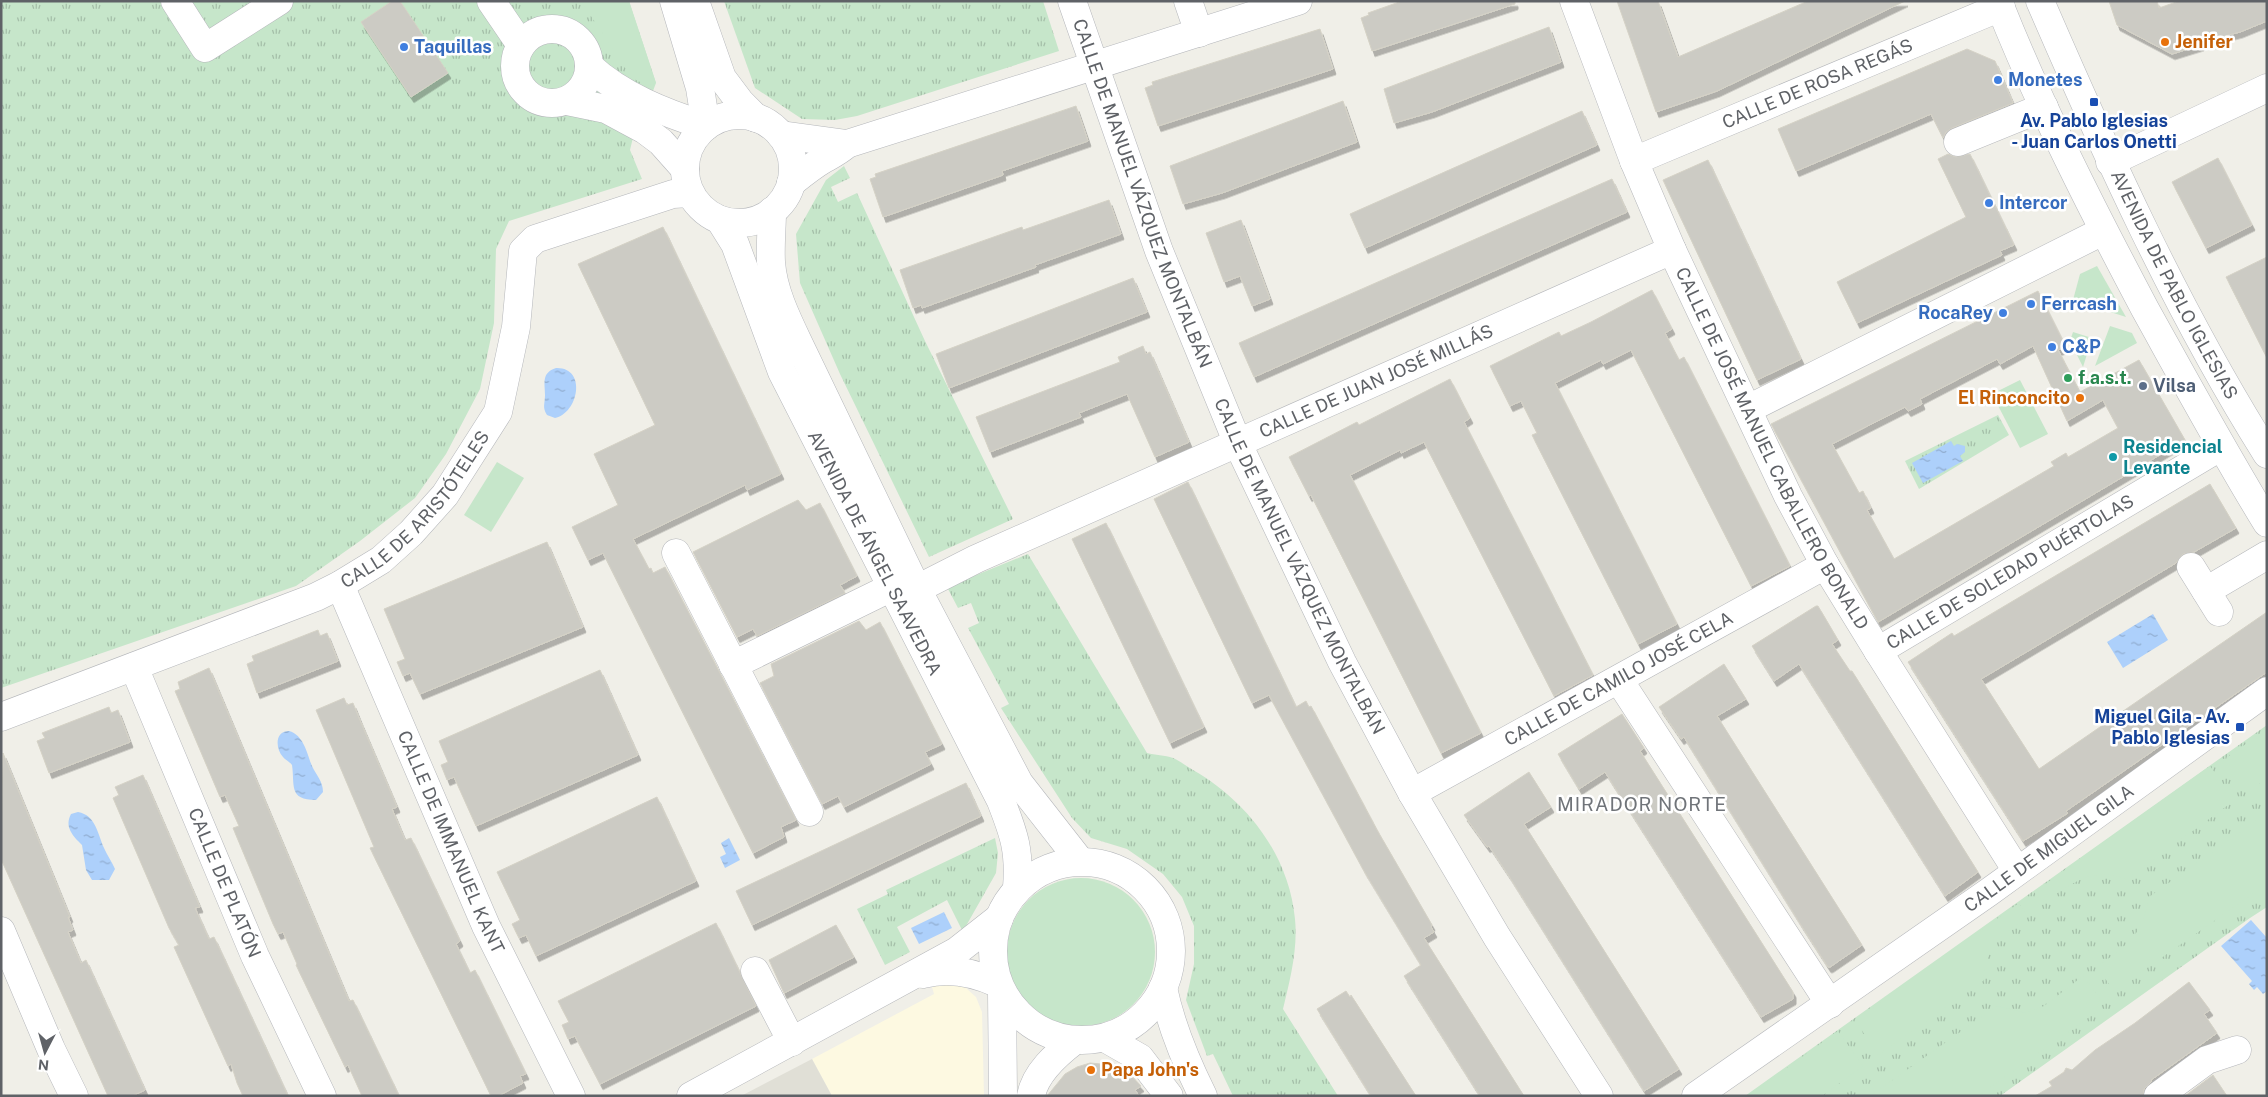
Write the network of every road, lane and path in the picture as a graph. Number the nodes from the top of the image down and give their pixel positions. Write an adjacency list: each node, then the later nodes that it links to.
1 (174, 1): 2 (street)
2 (279, 1)
3 (490, 1): 13 (street)
4 (674, 1): 20 (street)
5 (695, 1): 19 (street)
6 (1072, 1): 15 (street, CALLE DE MANUEL VÁZQUEZ MONTALBÁN)
7 (1188, 1): 12 (street)
8 (1574, 1): 24 (street, CALLE DE JOSÉ MANUEL CABALLERO BONALD)
9 (2040, 1): 25 (street, AVENIDA DE PABLO IGLESIAS)
10 (1285, 3): 12 (street)
11 (1999, 4): 18 (street, AVENIDA DE PABLO IGLESIAS); 24 (street, CALLE DE ROSA REGÁS)
12 (1199, 34): 15 (street)
13 (521, 45): 14 (street); 17 (street)
14 (589, 66): 17 (street); 20 (street)
15 (1094, 67): 23 (street); 33 (street, CALLE DE MANUEL VÁZQUEZ MONTALBÁN)
16 (2267, 88): 25 (street)
17 (567, 101): 26 (street)
18 (2044, 108): 22 (street); 30 (street, AVENIDA DE PABLO IGLESIAS)
19 (756, 118): 20 (street); 21 (street)
20 (706, 126): 26 (street)
21 (780, 135): 23 (street); 27 (street)
22 (1958, 142)
23 (847, 144): 27 (street)
24 (1634, 161): 31 (street, CALLE DE JOSÉ MANUEL CABALLERO BONALD)
25 (2110, 162): 35 (street, AVENIDA DE PABLO IGLESIAS)
26 (687, 181): 29 (street); 41 (street, CALLE DE ARISTÓTELES)
27 (791, 184): 28 (street)
28 (772, 212): 29 (street); 42 (street, AVENIDA DE ÁNGEL SAAVEDRA)
29 (720, 220): 42 (street, AVENIDA DE ÁNGEL SAAVEDRA)
30 (2104, 231): 32 (street); 34 (street, AVENIDA DE PABLO IGLESIAS)
31 (1672, 250): 32 (street, CALLE DE JOSÉ MANUEL CABALLERO BONALD); 33 (street, CALLE DE JUAN JOSÉ MILLÁS)
32 (1748, 409): 39 (street, CALLE DE JOSÉ MANUEL CABALLERO BONALD)
33 (1238, 444): 42 (street, CALLE DE JUAN JOSÉ MILLÁS); 49 (street, CALLE DE MANUEL VÁZQUEZ MONTALBÁN)
34 (2220, 447): 36 (street, AVENIDA DE PABLO IGLESIAS); 43 (street, CALLE DE SOLEDAD PUÉRTOLAS)
35 (2267, 454)
36 (2267, 523)
37 (676, 553): 44 (street)
38 (2267, 555): 40 (street)
39 (1826, 565): 43 (street, CALLE DE JOSÉ MANUEL CABALLERO BONALD); 46 (street, CALLE DE CAMILO JOSÉ CELA)
40 (2191, 567)
41 (340, 585): 45 (street, CALLE DE ARISTÓTELES); 67 (street, CALLE DE IMMANUEL KANT)
42 (905, 588): 44 (street, CALLE DE JUAN JOSÉ MILLÁS); 51 (street, AVENIDA DE ÁNGEL SAAVEDRA); 53 (street, AVENIDA DE ÁNGEL SAAVEDRA)
43 (1878, 651): 52 (street, CALLE DE JOSÉ MANUEL CABALLERO BONALD)
44 (733, 666): 50 (street)
45 (134, 667): 48 (street, CALLE DE ARISTÓTELES); 66 (street, CALLE DE PLATÓN)
46 (1620, 680): 49 (street, CALLE DE CAMILO JOSÉ CELA); 60 (street)
47 (2267, 691): 52 (street, CALLE DE MIGUEL GILA)
48 (1, 718)
49 (1412, 793): 73 (street, CALLE DE MANUEL VÁZQUEZ MONTALBÁN)
50 (808, 812)
51 (1080, 861): 53 (street); 59 (street)
52 (2017, 871): 60 (street, CALLE DE MIGUEL GILA)
53 (1017, 888): 54 (street)
54 (999, 918): 57 (street); 58 (street)
55 (1, 932): 65 (street)
56 (755, 971): 63 (street)
57 (912, 977): 58 (street); 63 (street)
58 (1000, 988): 62 (street); 69 (street)
59 (1163, 988): 61 (street); 72 (street)
60 (1830, 1004): 74 (street, CALLE DE MIGUEL GILA)
61 (1105, 1038): 62 (street); 71 (street)
62 (1074, 1041): 70 (street)
63 (792, 1042): 68 (street)
64 (2237, 1050): 75 (street)
65 (74, 1096)
66 (322, 1096)
67 (571, 1096)
68 (691, 1096)
69 (1003, 1096)
70 (1031, 1096)
71 (1169, 1096)
72 (1203, 1096)
73 (1599, 1096)
74 (1697, 1096)
75 (2158, 1096)

